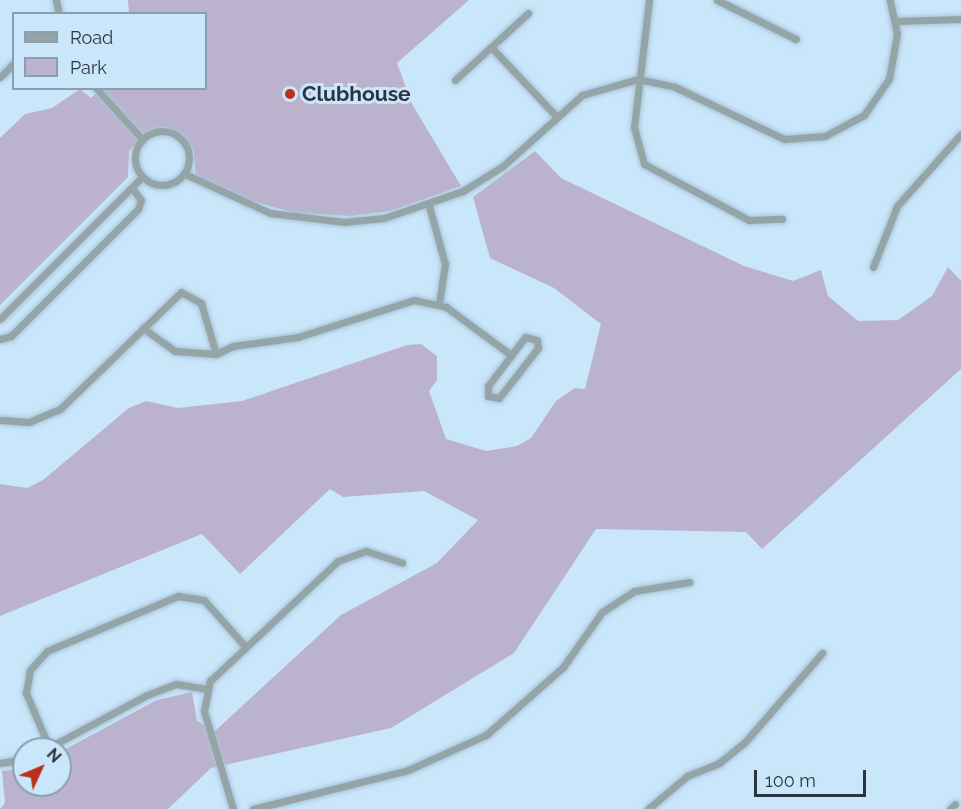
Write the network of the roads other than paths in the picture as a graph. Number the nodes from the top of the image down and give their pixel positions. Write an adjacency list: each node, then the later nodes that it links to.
1 (649, 0): 11 (street)
2 (717, 0): 7 (street)
3 (890, 0): 6 (street)
4 (528, 13): 8 (street)
5 (961, 19): 6 (street)
6 (897, 21): 11 (street)
7 (796, 39)
8 (491, 47): 12 (street); 14 (street)
9 (12, 65): 10 (street)
10 (0, 77)
11 (638, 79): 14 (street); 21 (street)
12 (455, 80)
13 (98, 90): 16 (street)
14 (557, 117): 20 (street)
15 (961, 134): 22 (street)
16 (142, 138): 17 (street); 18 (street)
17 (185, 174): 18 (street); 20 (street)
18 (142, 177): 19 (street)
19 (132, 188): 24 (street); 26 (street)
20 (429, 206): 23 (street)
21 (782, 219)
22 (873, 267)
23 (439, 304): 27 (street); 28 (street)
24 (0, 319)
25 (143, 328): 27 (street); 27 (street); 29 (street)
26 (0, 339)
27 (216, 354)
28 (510, 355): 28 (street)
29 (0, 420)
30 (402, 563): 32 (street)
31 (688, 582): 38 (street)
32 (244, 645): 34 (street); 35 (street)
33 (822, 653): 39 (street)
34 (206, 689): 36 (street); 37 (street)
35 (43, 737)
36 (68, 737)
37 (233, 809)
38 (253, 809)
39 (648, 809)

